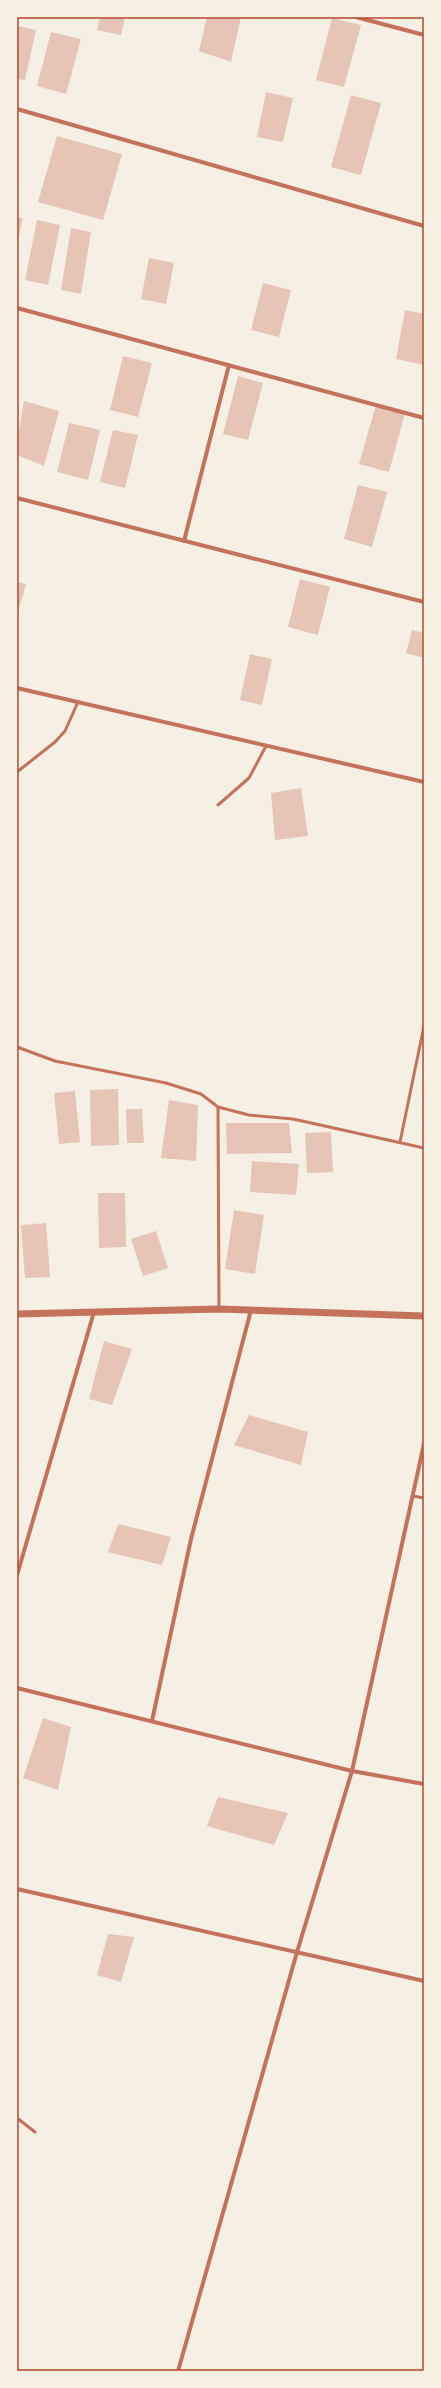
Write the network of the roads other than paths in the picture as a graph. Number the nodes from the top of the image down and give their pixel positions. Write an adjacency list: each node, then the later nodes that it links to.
1 (356, 17): 2 (street)
2 (424, 35)
3 (17, 110): 4 (street)
4 (424, 226)
5 (17, 308): 6 (street)
6 (229, 365): 7 (street); 9 (street)
7 (424, 418)
8 (17, 498): 9 (street)
9 (184, 540): 10 (street)
10 (424, 602)
11 (17, 688): 12 (street)
12 (78, 702): 13 (street); 14 (lane)
13 (266, 746): 15 (street); 16 (lane)
14 (17, 772)
15 (424, 782)
16 (218, 806)
17 (424, 1026): 20 (lane)
18 (17, 1047): 19 (lane)
19 (218, 1107): 20 (lane); 22 (lane)
20 (400, 1142): 21 (lane)
21 (424, 1148)
22 (219, 1309): 23 (street); 24 (street)
23 (251, 1310): 26 (street); 32 (street)
24 (94, 1312): 25 (street); 30 (street)
25 (17, 1314)
26 (424, 1316)
27 (424, 1444): 28 (street)
28 (413, 1496): 29 (lane); 33 (street)
29 (424, 1498)
30 (17, 1575)
31 (17, 1688): 32 (street)
32 (152, 1721): 33 (street)
33 (352, 1771): 34 (street); 36 (street)
34 (424, 1784)
35 (17, 1889): 36 (street)
36 (297, 1952): 37 (street); 40 (street)
37 (424, 1981)
38 (17, 2118): 39 (lane)
39 (35, 2132)
40 (178, 2371)

